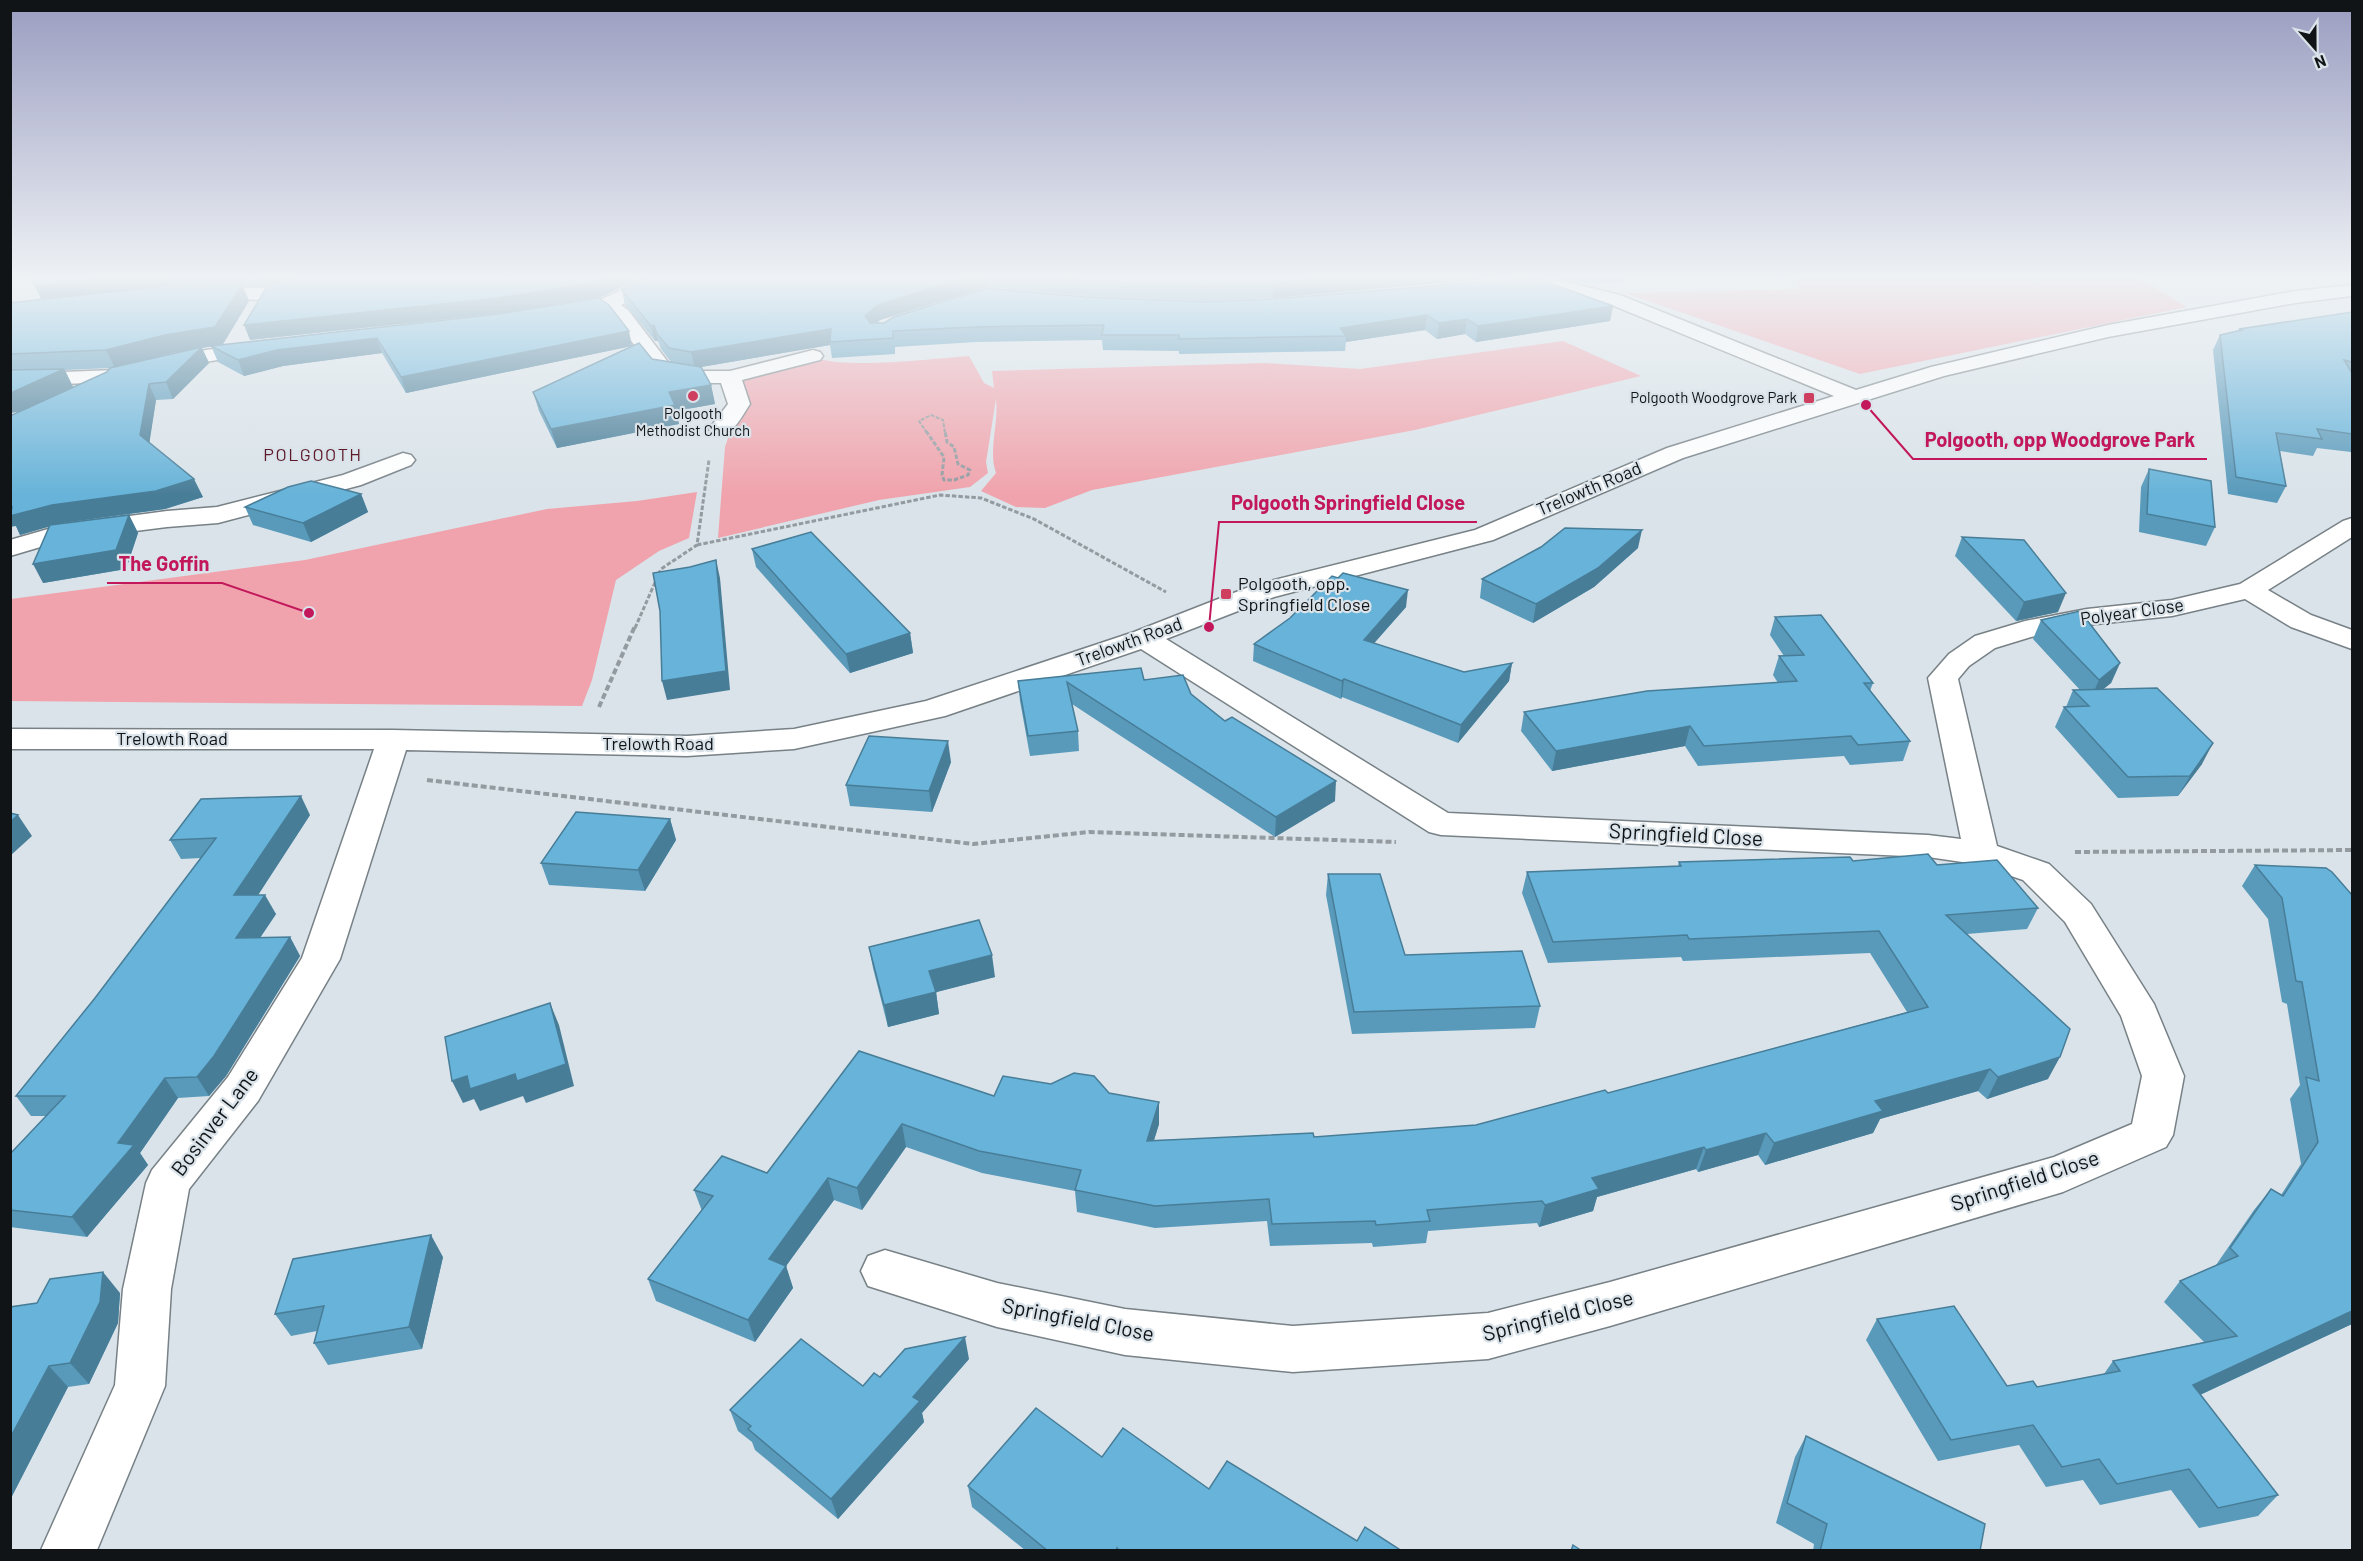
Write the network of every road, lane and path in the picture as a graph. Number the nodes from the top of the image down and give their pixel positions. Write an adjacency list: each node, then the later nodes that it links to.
1 (251, 349): 5 (street)
2 (647, 349): 8 (street)
3 (1737, 349): 11 (street)
4 (2032, 349): 11 (street, Trelowth Road)
5 (231, 351): 7 (street)
6 (813, 356): 8 (street)
7 (116, 376): 9 (street); 10 (street)
8 (730, 376): 12 (street)
9 (10, 380)
10 (74, 397)
11 (1855, 397): 19 (street, Trelowth Road)
12 (720, 429): 16 (path)
13 (946, 434): 13 (path)
14 (403, 460): 17 (street)
15 (2352, 526): 18 (street, Polyear Close)
16 (697, 545): 19 (path); 23 (path)
17 (10, 548)
18 (2249, 590): 21 (street); 28 (street, Polyear Close)
19 (1206, 614): 20 (street, Trelowth Road)
20 (1144, 638): 23 (street, Trelowth Road); 25 (street, Springfield Close)
21 (2352, 640)
22 (10, 739): 24 (street, Trelowth Road)
23 (583, 743): 24 (street, Trelowth Road)
24 (388, 757): 25 (path); 30 (street, Bosinver Lane)
25 (1441, 824): 28 (street, Springfield Close)
26 (2352, 850): 27 (path)
27 (2065, 852)
28 (1981, 853): 29 (street, Springfield Close)
29 (885, 1271)
30 (69, 1551)

